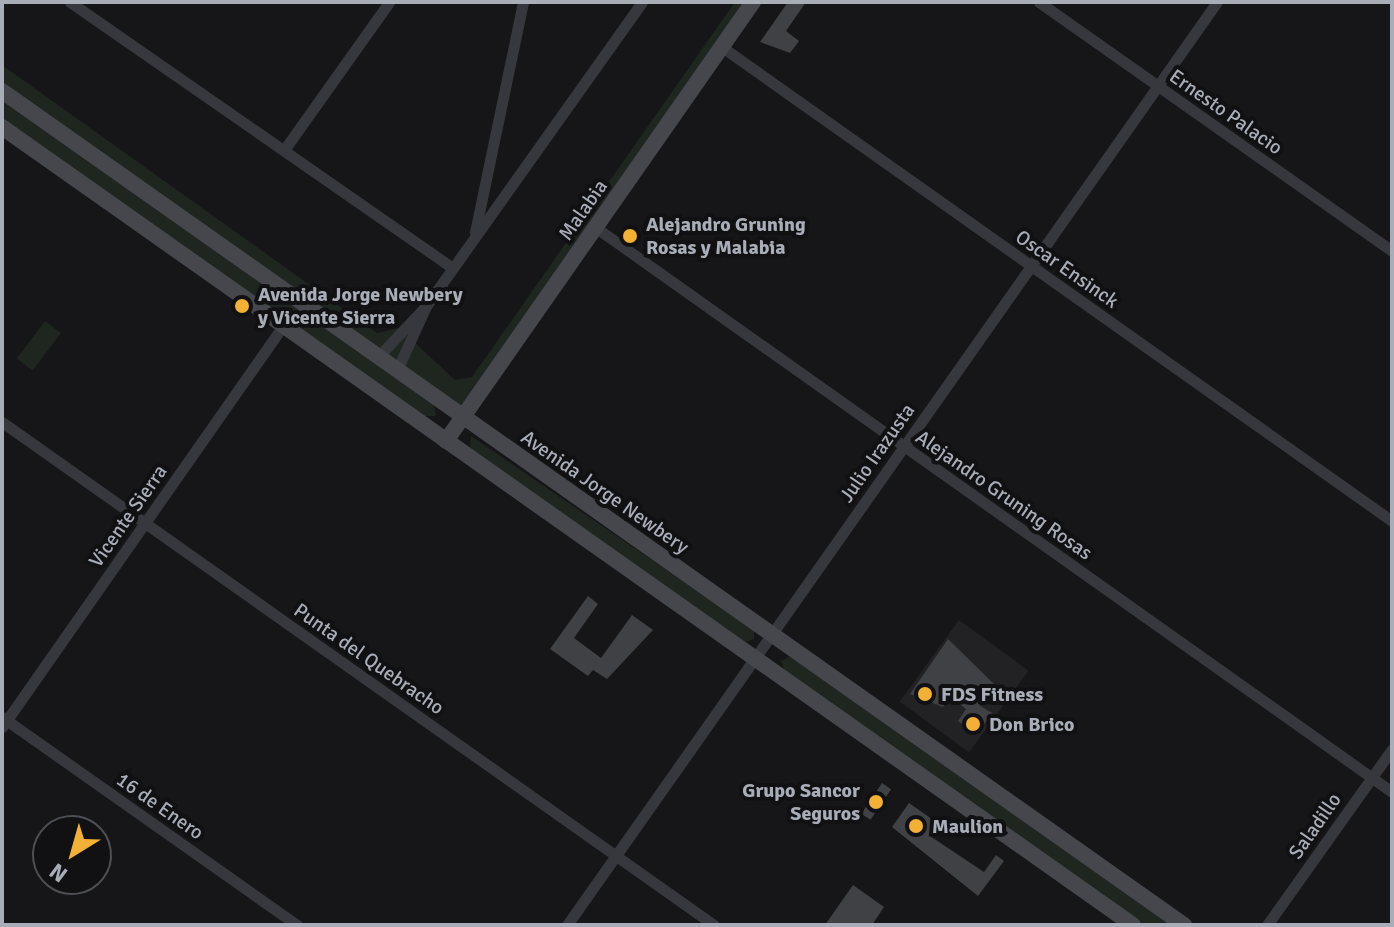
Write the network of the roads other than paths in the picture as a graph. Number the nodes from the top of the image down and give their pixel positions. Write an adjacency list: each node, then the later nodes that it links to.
1 (70, 2): 12 (street)
2 (389, 2): 12 (street)
3 (523, 2): 14 (street)
4 (642, 2): 14 (street)
5 (753, 2): 8 (main road, Malabia)
6 (1039, 2): 9 (street, Ernesto Palacio)
7 (1217, 2): 9 (street, Julio Irazusta)
8 (722, 47): 13 (main road, Malabia); 16 (street, Oscar Ensinck)
9 (1158, 86): 15 (street, Ernesto Palacio); 16 (street, Julio Irazusta)
10 (2, 91): 20 (main road, Avenida Jorge Newbery)
11 (2, 127): 19 (main road)
12 (284, 150): 17 (street)
13 (595, 227): 22 (main road, Malabia); 25 (street, Alejandro Gruning Rosas)
14 (474, 238): 17 (street)
15 (1392, 251)
16 (1031, 266): 25 (street, Julio Irazusta); 26 (street, Oscar Ensinck)
17 (453, 268): 18 (street)
18 (426, 306): 20 (street); 21 (street)
19 (283, 325): 24 (main road); 27 (street, Vicente Sierra)
20 (378, 357): 21 (main road, Avenida Jorge Newbery)
21 (397, 370): 22 (main road, Avenida Jorge Newbery)
22 (463, 417): 24 (main road, Malabia); 28 (main road, Avenida Jorge Newbery)
23 (2, 422): 27 (street, Punta del Quebracho)
24 (446, 441): 29 (main road)
25 (904, 446): 28 (street, Julio Irazusta); 32 (street, Alejandro Gruning Rosas)
26 (1392, 521)
27 (146, 524): 30 (street, Vicente Sierra); 34 (street, Punta del Quebracho)
28 (772, 634): 29 (street, Julio Irazusta); 39 (main road, Avenida Jorge Newbery)
29 (755, 658): 34 (street, Julio Irazusta); 38 (main road)
30 (4, 721): 35 (street, 16 de Enero)
31 (1392, 749): 32 (street, Saladillo)
32 (1372, 777): 33 (street, Alejandro Gruning Rosas); 40 (street, Saladillo)
33 (1392, 792)
34 (616, 855): 36 (street, Julio Irazusta); 37 (street, Punta del Quebracho)
35 (297, 925)
36 (567, 925)
37 (714, 925)
38 (1133, 925)
39 (1184, 925)
40 (1267, 925)

